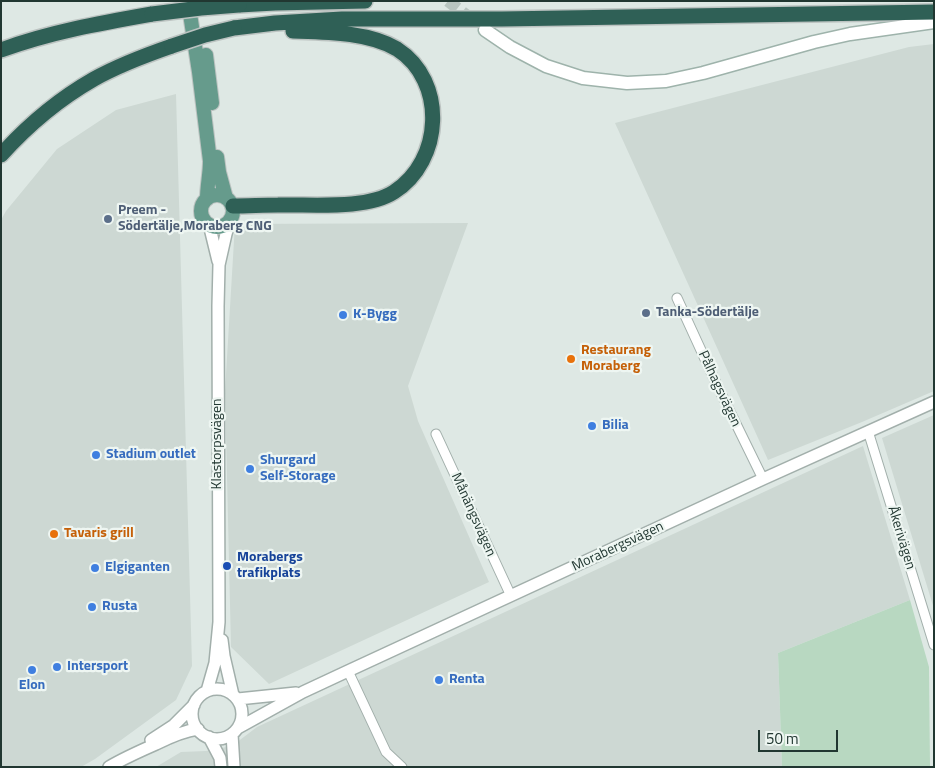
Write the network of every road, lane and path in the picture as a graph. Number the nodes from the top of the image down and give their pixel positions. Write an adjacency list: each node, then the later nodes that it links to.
1 (188, 1): 10 (main road)
2 (197, 1): 11 (main road, Klastorpsvägen)
3 (365, 1): 8 (highway, bridge)
4 (934, 12): 7 (highway)
5 (934, 22): 6 (main road)
6 (485, 30)
7 (234, 32): 9 (highway, bridge); 11 (highway)
8 (1, 50)
9 (1, 155)
10 (207, 199): 11 (main road); 12 (main road)
11 (229, 208): 12 (main road); 13 (street, Klastorpsvägen)
12 (209, 224): 13 (street, Klastorpsvägen)
13 (219, 266): 20 (street, Klastorpsvägen)
14 (677, 298): 18 (street, Pålhagsvägen)
15 (934, 402): 16 (street, Morabergsvägen)
16 (868, 431): 18 (street, Morabergsvägen); 21 (street, Åkerivägen)
17 (436, 434): 19 (street, Månängsvägen)
18 (763, 479): 19 (street, Morabergsvägen)
19 (510, 596): 22 (street, Morabergsvägen)
20 (219, 622): 23 (street, Klastorpsvägen); 25 (street, Klastorpsvägen)
21 (934, 644)
22 (348, 672): 24 (street, Morabergsvägen); 34 (street)
23 (207, 691): 25 (street); 26 (street)
24 (303, 692): 25 (street, Morabergsvägen); 28 (street, Morabergsvägen)
25 (235, 697): 28 (street)
26 (194, 704): 27 (street); 30 (street)
27 (198, 729): 29 (street); 30 (street)
28 (235, 731): 29 (street); 33 (street)
29 (209, 737): 32 (street)
30 (125, 758): 31 (street)
31 (109, 767)
32 (221, 767)
33 (234, 767)
34 (402, 767)

